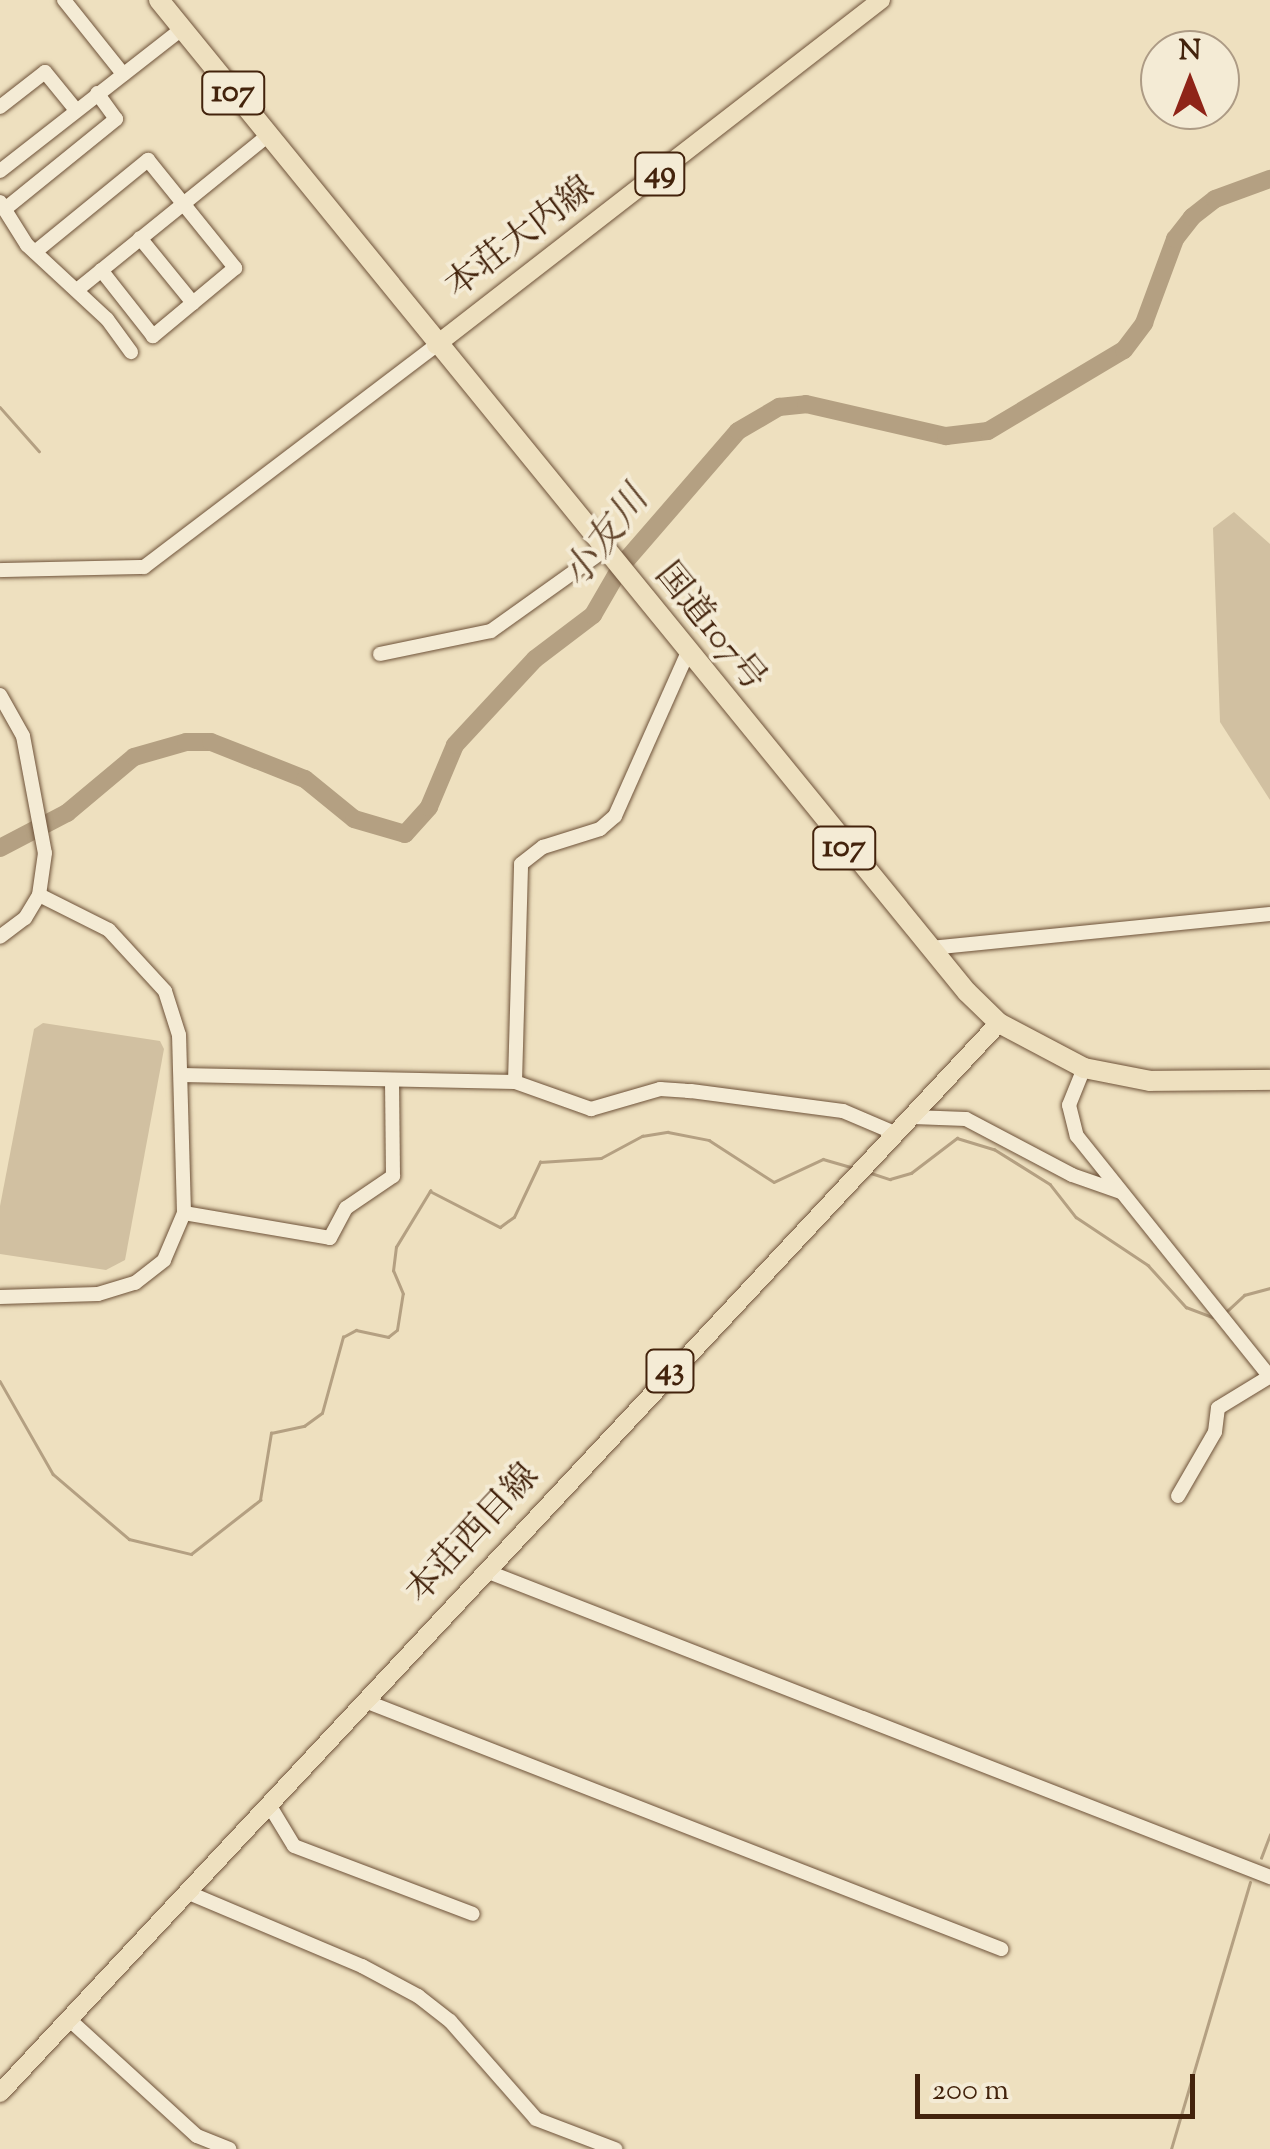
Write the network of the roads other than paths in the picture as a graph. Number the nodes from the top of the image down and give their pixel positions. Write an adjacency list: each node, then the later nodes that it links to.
1 (64, 0): 5 (street)
2 (159, 0): 4 (highway, 国道107号 / 107)
3 (881, 0): 18 (main road, 本荘大内線 / 49)
4 (182, 29): 5 (street); 9 (highway, 国道107号 / 107)
5 (122, 74): 6 (street)
6 (98, 93): 8 (street); 12 (street)
7 (0, 107): 8 (street)
8 (76, 110): 10 (street)
9 (267, 136): 11 (street); 18 (highway, 国道107号 / 107)
10 (0, 170)
11 (183, 204): 13 (street); 14 (street); 17 (street)
12 (2, 205): 14 (street)
13 (140, 238): 15 (street); 17 (street)
14 (35, 252): 16 (street)
15 (101, 270): 16 (street); 17 (street)
16 (76, 290): 19 (street)
17 (194, 302)
18 (436, 344): 20 (highway, 国道107号 / 107); 21 (street)
19 (131, 352)
20 (607, 556): 22 (highway, 国道107号 / 107); 23 (street)
21 (0, 570)
22 (688, 652): 28 (highway, 国道107号 / 107); 34 (street)
23 (380, 654)
24 (0, 695): 25 (street)
25 (39, 895): 27 (street); 31 (street)
26 (1270, 914): 28 (street)
27 (0, 937)
28 (930, 948): 29 (highway, 国道107号 / 107)
29 (999, 1023): 30 (highway, 国道107号 / 107); 35 (main road, 本荘西目線 / 43)
30 (1084, 1068): 32 (highway, 国道107号 / 107); 37 (street)
31 (182, 1075): 33 (street); 38 (street)
32 (1270, 1080)
33 (392, 1082): 34 (street); 38 (street)
34 (515, 1082): 36 (street)
35 (913, 1117): 36 (main road, 本荘西目線 / 43); 37 (street)
36 (898, 1134): 42 (main road, 本荘西目線 / 43)
37 (1122, 1192): 40 (street)
38 (184, 1212): 39 (street)
39 (0, 1297)
40 (1270, 1377): 41 (street)
41 (1178, 1496)
42 (486, 1571): 43 (main road, 本荘西目線 / 43); 45 (street)
43 (365, 1700): 44 (main road, 本荘西目線 / 43); 48 (street)
44 (272, 1808): 46 (main road, 本荘西目線 / 43); 47 (street)
45 (1270, 1877)
46 (189, 1893): 49 (main road, 本荘西目線 / 43); 52 (street)
47 (473, 1914)
48 (1000, 1949)
49 (72, 2022): 50 (main road, 本荘西目線 / 43); 51 (street)
50 (0, 2094)
51 (230, 2149)
52 (614, 2149)

